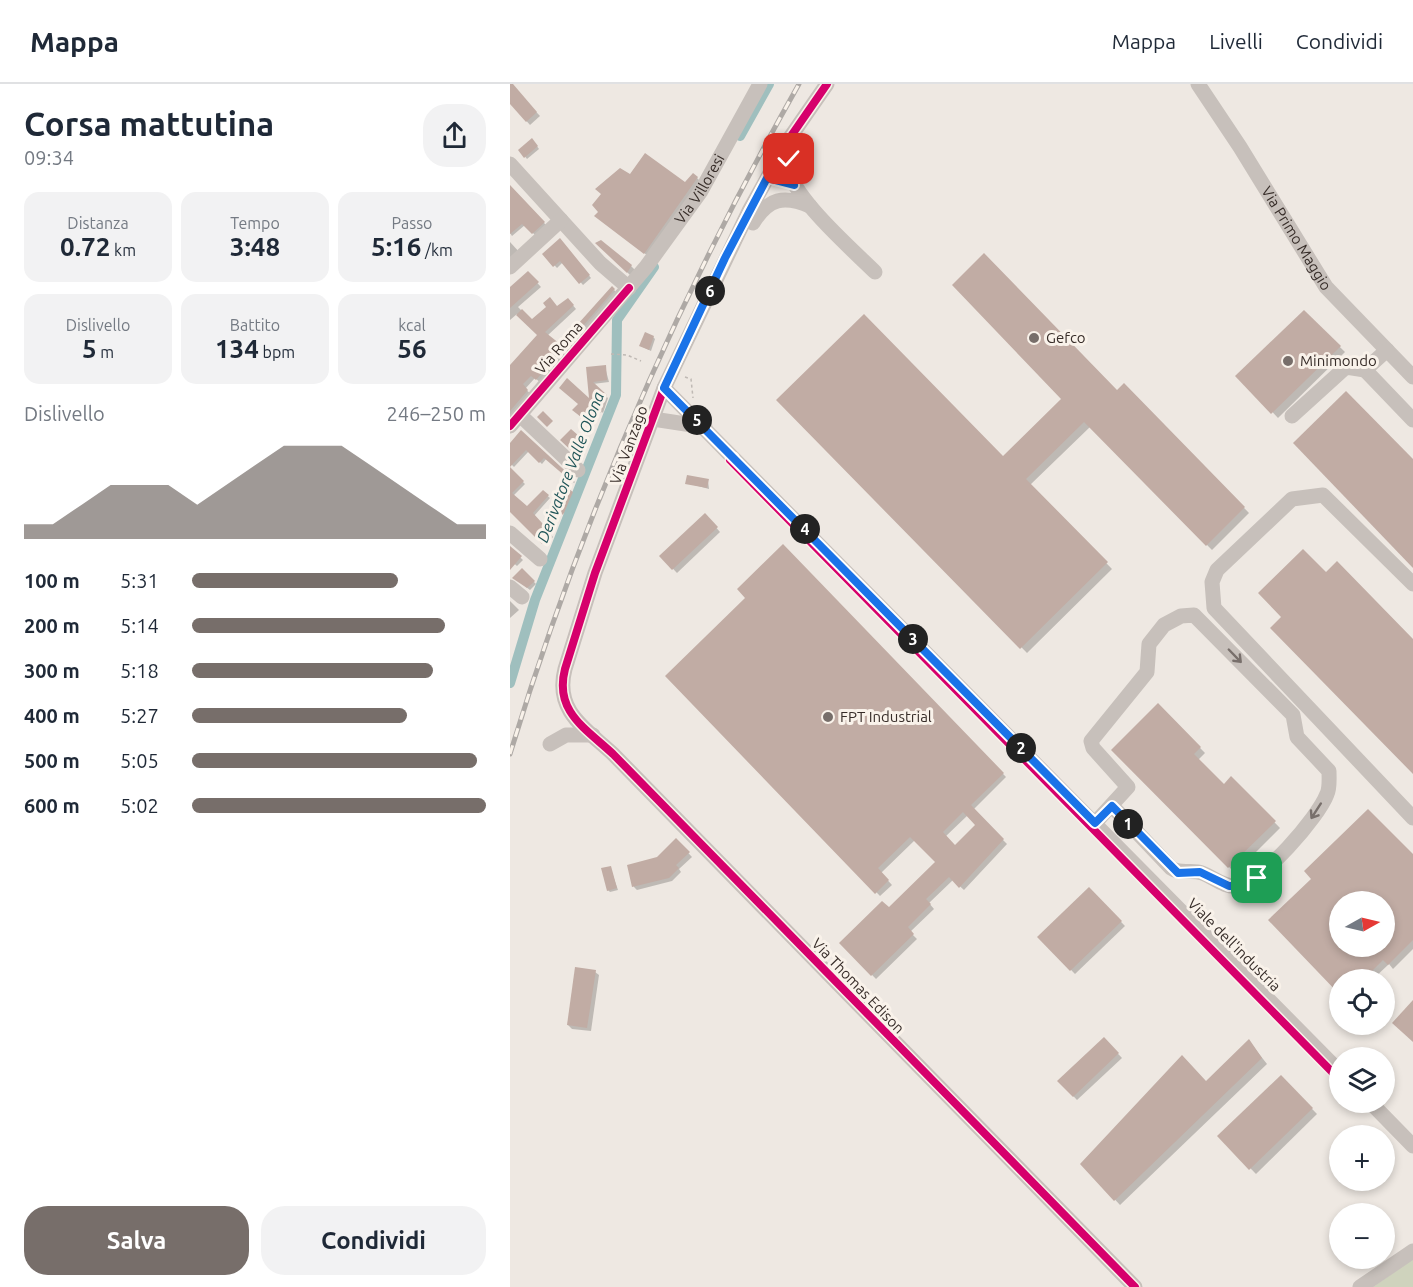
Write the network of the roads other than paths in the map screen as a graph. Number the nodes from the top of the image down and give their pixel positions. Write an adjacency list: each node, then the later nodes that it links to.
1 (760, 84): 13 (street, Via Villoresi)
2 (829, 84): 5 (street, Via Vanzago); 6 (street)
3 (1197, 84): 14 (street, Via Primo Maggio)
4 (511, 168): 9 (street)
5 (767, 178): 6 (street); 7 (street); 10 (street, Via Vanzago)
6 (794, 185): 8 (street)
7 (784, 200): 8 (street); 10 (street)
8 (810, 206): 12 (street)
9 (561, 220): 11 (street); 13 (street)
10 (725, 258): 17 (street, Via Vanzago)
11 (510, 267)
12 (875, 273)
13 (629, 288): 21 (street, Via Roma)
14 (1387, 350): 15 (street); 16 (street, Via Primo Maggio)
15 (1365, 370): 18 (street); 20 (street)
16 (1413, 377)
17 (664, 388): 19 (street, Via Vanzago); 22 (street, Viale dell'industria)
18 (1292, 416)
19 (653, 419): 22 (street); 27 (street, Via Vanzago)
20 (1413, 420)
21 (515, 421): 23 (street)
22 (705, 427): 32 (street, Viale dell'industria)
23 (578, 470)
24 (510, 533): 25 (street)
25 (540, 559)
26 (1413, 584): 31 (street)
27 (564, 703): 28 (street, Via Thomas Edison)
28 (593, 735): 29 (street); 37 (street, Via Thomas Edison)
29 (550, 744)
30 (1112, 806): 30 (street, one-way to 30); 32 (street)
31 (1413, 818)
32 (1095, 823): 33 (street, Viale dell'industria)
33 (1329, 1061)
34 (1381, 1113): 35 (street)
35 (1413, 1146)
36 (1413, 1251): 38 (street)
37 (1135, 1287)
38 (1360, 1287)

